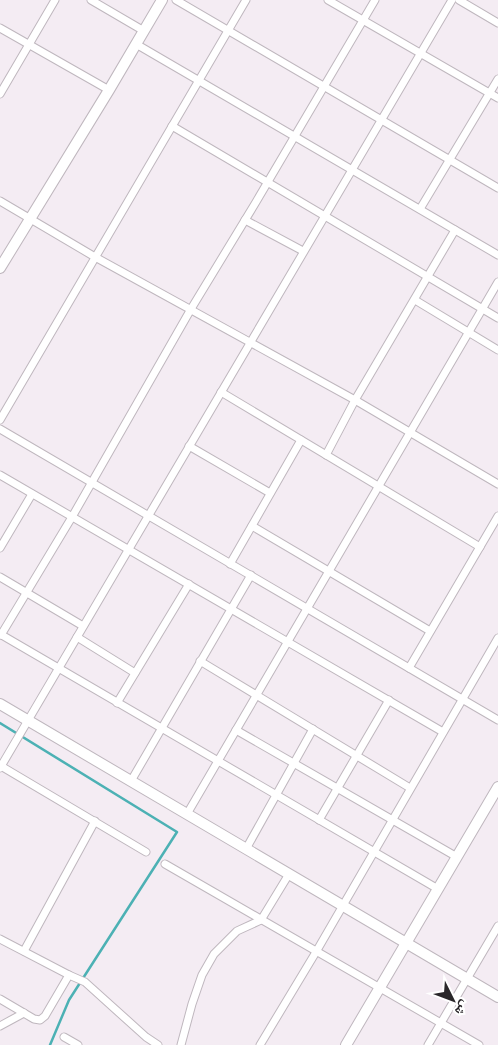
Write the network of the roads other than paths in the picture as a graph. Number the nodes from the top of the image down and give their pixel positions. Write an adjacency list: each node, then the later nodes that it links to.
1 (55, 0): 16 (street)
2 (91, 0): 13 (street)
3 (162, 0): 13 (street)
4 (176, 0): 14 (street)
5 (246, 0): 14 (street)
6 (328, 0): 10 (street)
7 (375, 0): 10 (street)
8 (452, 0): 17 (street)
9 (459, 0): 11 (street)
10 (363, 20): 17 (street); 20 (street)
11 (498, 23)
12 (0, 28): 16 (street)
13 (144, 31): 15 (street)
14 (228, 31): 19 (street); 20 (street)
15 (136, 44): 19 (street); 21 (street)
16 (29, 45): 21 (street); 23 (street)
17 (420, 53): 22 (street); 25 (street)
18 (498, 79): 22 (street)
19 (199, 80): 26 (street); 27 (street)
20 (324, 87): 25 (street); 27 (street)
21 (109, 90): 35 (street)
22 (489, 93): 24 (street); 28 (street)
23 (0, 94)
24 (498, 98)
25 (381, 119): 28 (street); 29 (street)
26 (172, 126): 30 (street); 40 (street)
27 (295, 136): 29 (street); 30 (street)
28 (450, 159): 31 (street); 33 (street)
29 (352, 169): 33 (street); 34 (street)
30 (268, 182): 34 (street); 36 (street)
31 (498, 188)
32 (0, 201): 35 (street)
33 (420, 209): 37 (street)
34 (325, 215): 38 (street); 42 (street)
35 (31, 219): 40 (street); 41 (street)
36 (245, 220): 38 (street); 46 (street)
37 (455, 230): 39 (street); 42 (street)
38 (303, 251): 49 (street)
39 (498, 255)
40 (95, 257): 46 (street); 53 (street)
41 (0, 268)
42 (428, 277): 44 (street); 45 (street)
43 (498, 282): 45 (street)
44 (415, 300): 48 (street); 52 (street)
45 (483, 308): 47 (street); 48 (street)
46 (191, 309): 49 (street); 60 (street)
47 (498, 318)
48 (469, 332): 50 (street); 55 (street)
49 (250, 342): 51 (street); 52 (street)
50 (498, 350)
51 (221, 392): 56 (street); 57 (street)
52 (355, 400): 55 (street); 58 (street)
53 (0, 420)
54 (0, 429): 60 (street)
55 (410, 433): 61 (street); 62 (street)
56 (300, 440): 58 (street); 63 (street)
57 (189, 446): 63 (street); 65 (street)
58 (326, 455): 62 (street)
59 (0, 475): 64 (street)
60 (91, 482): 65 (street); 67 (street)
61 (498, 484)
62 (379, 486): 70 (street); 73 (street)
63 (270, 493): 68 (street)
64 (32, 494): 67 (street); 69 (street)
65 (148, 516): 71 (street); 72 (street)
66 (498, 516): 70 (street)
67 (72, 517): 71 (street); 77 (street)
68 (252, 526): 72 (street); 73 (street)
69 (0, 547)
70 (480, 547): 81 (street)
71 (128, 550): 76 (street); 80 (street)
72 (230, 564): 74 (street)
73 (329, 571): 79 (street); 81 (street)
74 (251, 575): 78 (street); 79 (street)
75 (0, 577): 77 (street)
76 (189, 584): 78 (street); 89 (street)
77 (26, 593): 80 (street); 82 (street)
78 (232, 608): 85 (street); 86 (street)
79 (307, 608): 85 (street); 88 (street)
80 (83, 626): 83 (street)
81 (430, 631): 88 (street)
82 (0, 635): 87 (street)
83 (77, 637): 87 (street); 89 (street)
84 (498, 638): 91 (street)
85 (289, 641): 90 (street); 92 (street)
86 (200, 661): 90 (street); 97 (street)
87 (58, 668): 93 (street); 95 (street)
88 (409, 668): 91 (street)
89 (135, 673): 93 (street)
90 (256, 695): 98 (street); 99 (street)
91 (462, 699): 96 (street); 100 (street)
92 (389, 700): 100 (street); 101 (street)
93 (117, 702): 97 (street)
94 (0, 704): 95 (street)
95 (28, 720): 104 (street); 105 (street)
96 (498, 720)
97 (161, 728): 102 (street); 105 (street)
98 (236, 730): 102 (street); 103 (street)
99 (313, 730): 101 (street); 103 (street)
100 (443, 732): 107 (street)
101 (357, 756): 107 (street); 108 (street)
102 (218, 761): 109 (street); 110 (street)
103 (294, 764): 108 (street); 109 (street)
104 (1, 767): 113 (street)
105 (131, 781): 110 (street)
106 (498, 787): 117 (street)
107 (410, 788): 112 (street)
108 (337, 789): 111 (street); 112 (street)
109 (276, 795): 111 (street); 114 (street)
110 (187, 814): 114 (street)
111 (319, 820): 115 (street)
112 (391, 820): 115 (street); 117 (street)
113 (95, 821): 116 (street); 126 (street)
114 (246, 849): 119 (street)
115 (373, 851): 120 (street); 121 (street)
116 (146, 852)
117 (457, 857): 120 (street)
118 (165, 864): 122 (street)
119 (289, 874): 121 (street); 122 (street)
120 (438, 889): 125 (street)
121 (342, 906): 125 (street); 127 (street)
122 (261, 920): 127 (street); 139 (street)
123 (498, 927): 129 (street)
124 (0, 939): 126 (street)
125 (406, 943): 129 (street); 130 (street)
126 (24, 951): 128 (street)
127 (316, 952): 130 (street); 140 (street)
128 (69, 975): 133 (street); 138 (street)
129 (467, 979): 131 (street); 134 (street)
130 (380, 987): 134 (street); 141 (street)
131 (498, 998)
132 (0, 999): 133 (street)
133 (24, 1013): 135 (street)
134 (441, 1023): 142 (street); 143 (street)
135 (0, 1026)
136 (64, 1037): 137 (street)
137 (78, 1045)
138 (158, 1045)
139 (181, 1045)
140 (260, 1045)
141 (346, 1045)
142 (428, 1045)
143 (479, 1045)

